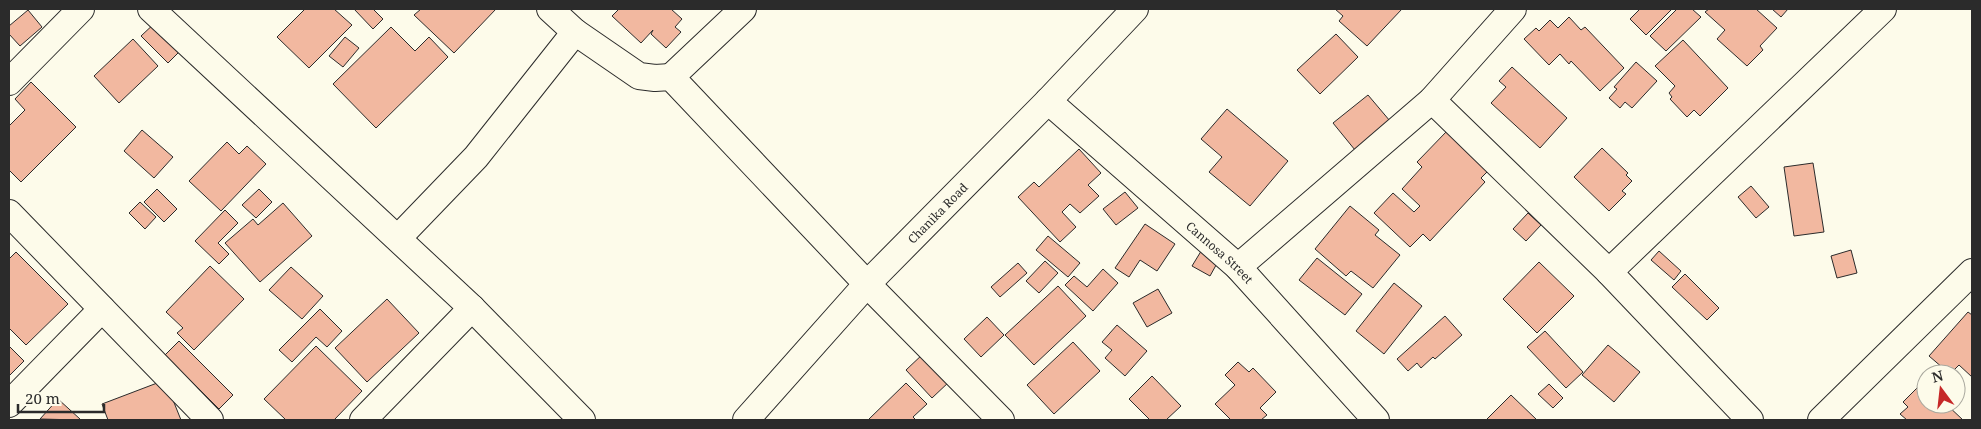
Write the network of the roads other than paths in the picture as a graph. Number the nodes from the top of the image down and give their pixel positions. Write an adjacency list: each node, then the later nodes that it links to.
1 (81, 9): 10 (street)
2 (152, 9): 14 (street)
3 (550, 9): 8 (street)
4 (742, 9): 9 (street)
5 (1135, 9): 12 (street, Chanika Road)
6 (1512, 9): 11 (street)
7 (1883, 9): 16 (street)
8 (575, 32): 9 (street); 14 (street)
9 (672, 77): 18 (street)
10 (9, 82)
11 (1432, 100): 15 (street); 16 (street)
12 (1048, 102): 15 (street, Cannosa Street); 18 (street, Chanika Road)
13 (9, 213): 20 (street)
14 (398, 238): 19 (street)
15 (1238, 267): 27 (street, Cannosa Street)
16 (1609, 272): 28 (street)
17 (1972, 272): 29 (street)
18 (867, 284): 25 (street, Chanika Road); 26 (street)
19 (472, 308): 23 (street); 24 (street)
20 (102, 309): 21 (street); 22 (street)
21 (9, 404)
22 (210, 420)
23 (362, 420)
24 (582, 420)
25 (746, 420)
26 (1001, 420)
27 (1376, 420)
28 (1750, 420)
29 (1821, 420)

